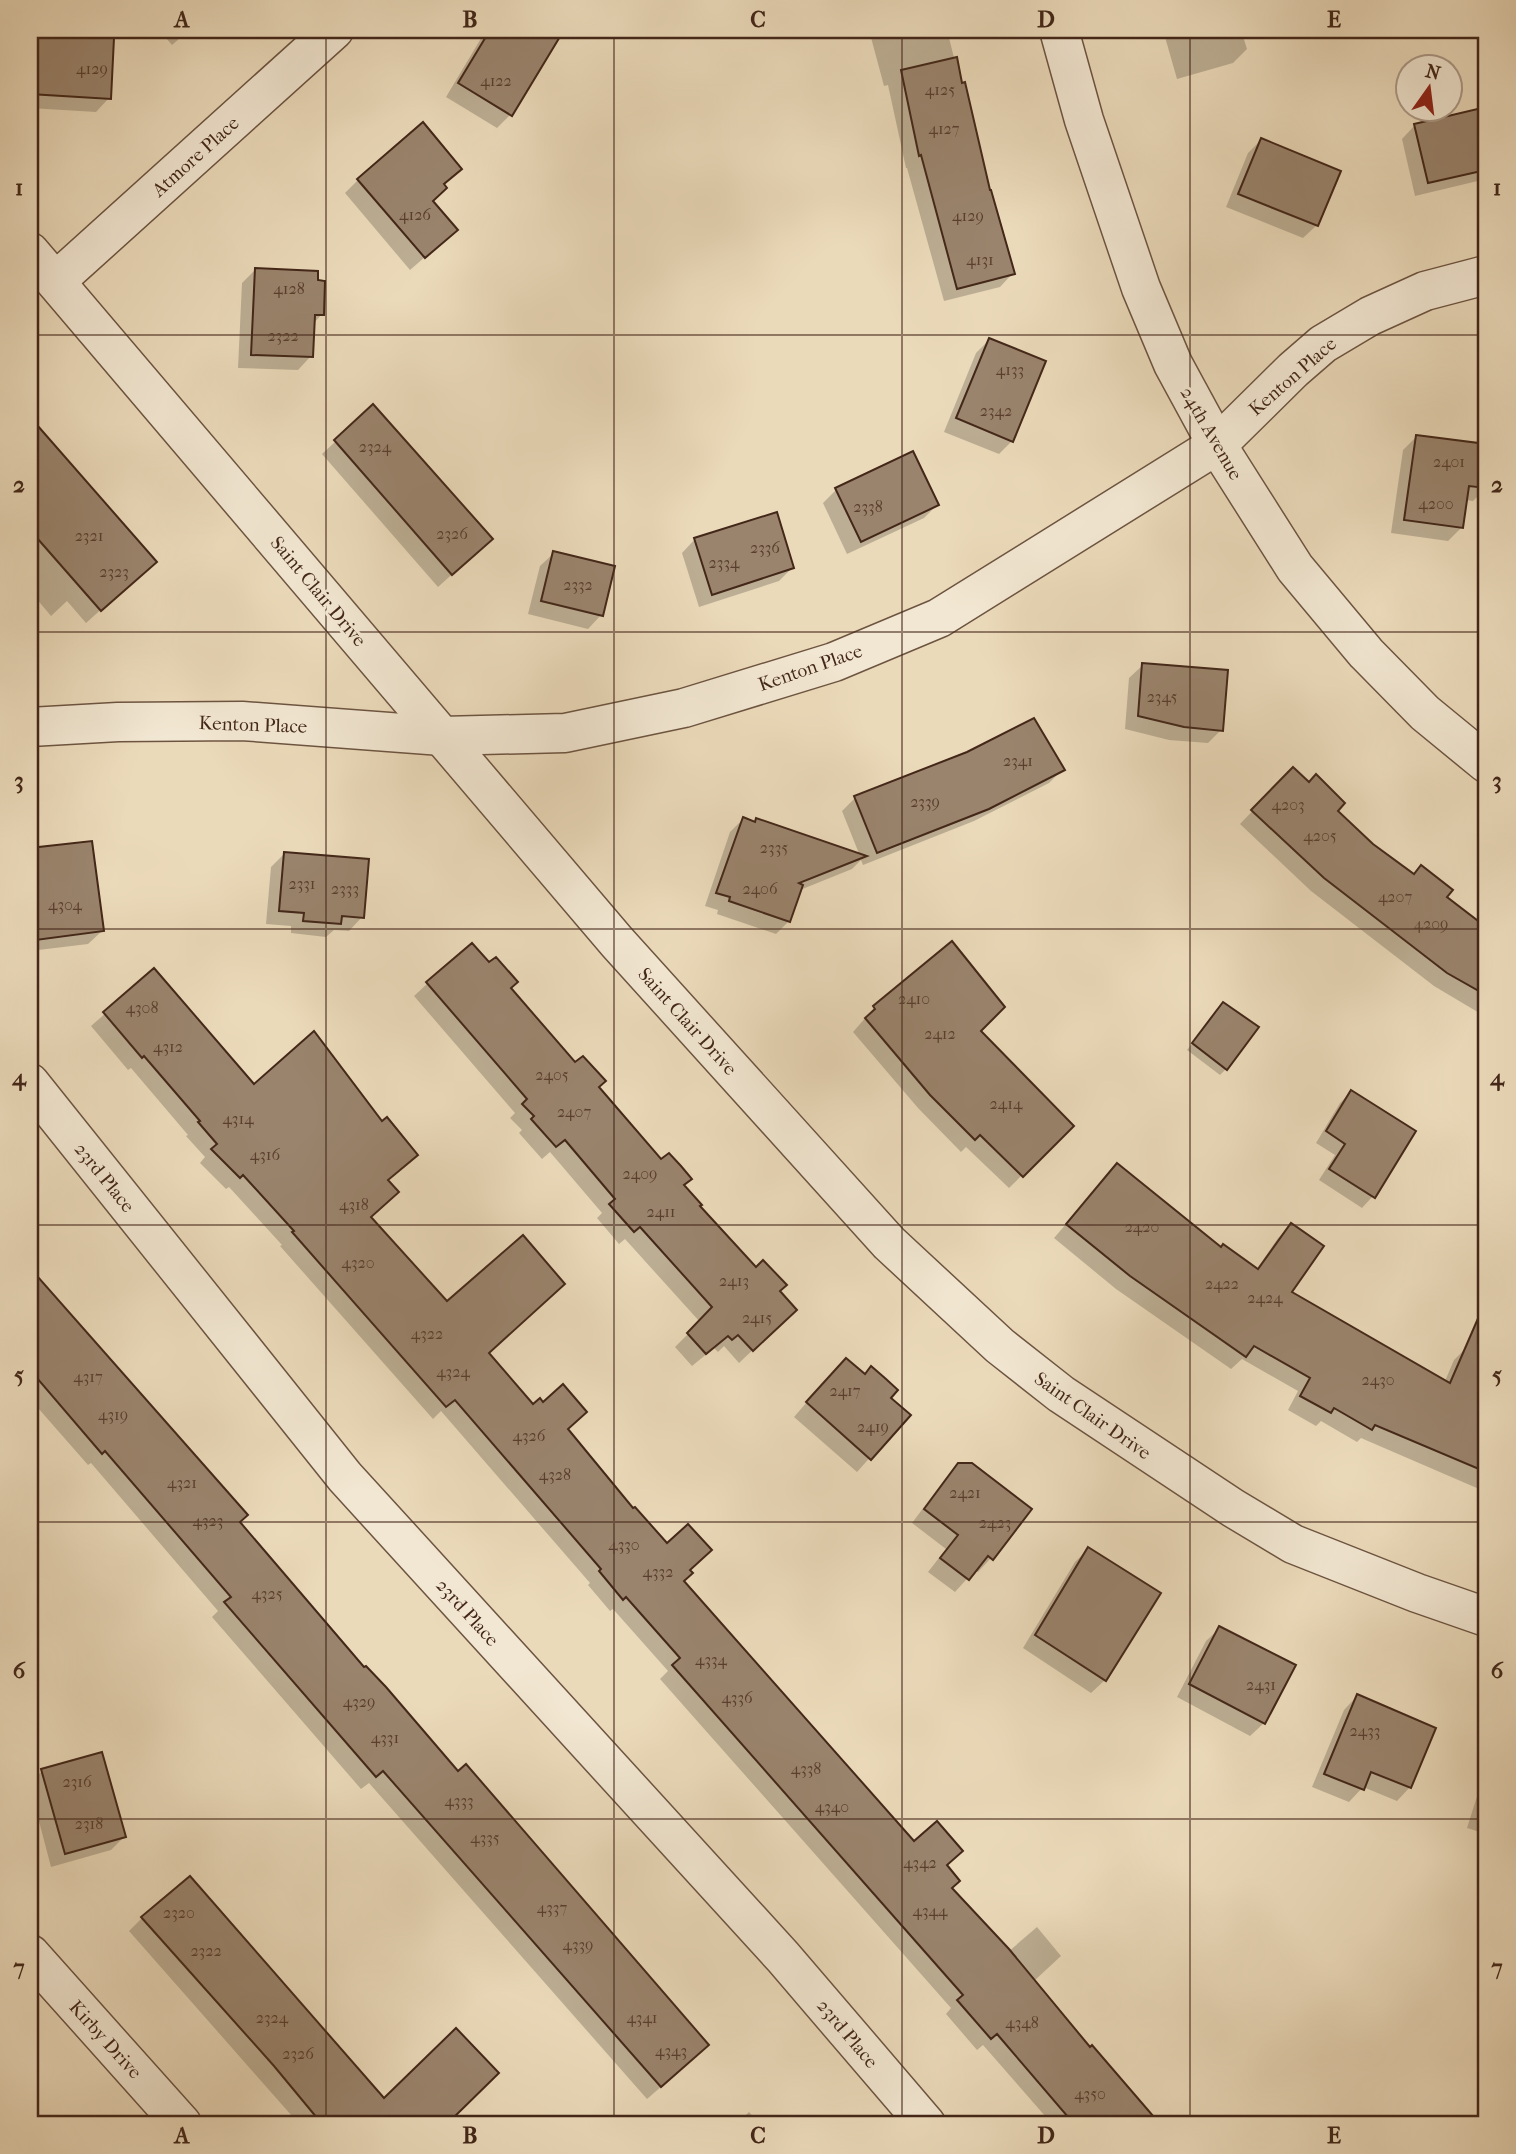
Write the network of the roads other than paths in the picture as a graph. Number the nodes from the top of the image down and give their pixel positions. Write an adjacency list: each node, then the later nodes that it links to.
1 (334, 30): 5 (street, Atmore Place)
2 (1059, 30): 6 (street, 24th Avenue)
3 (30, 252): 5 (street, Saint Clair Drive)
4 (1486, 275): 6 (street, Kenton Place)
5 (56, 281): 8 (street, Saint Clair Drive)
6 (1217, 444): 8 (street, Kenton Place); 9 (street, 24th Avenue)
7 (30, 727): 8 (street, Kenton Place)
8 (442, 736): 11 (street, Saint Clair Drive)
9 (1486, 763)
10 (30, 1083): 14 (street, 23rd Place)
11 (1486, 1617)
12 (30, 1954): 13 (street, Kirby Drive)
13 (182, 2124)
14 (926, 2124)

